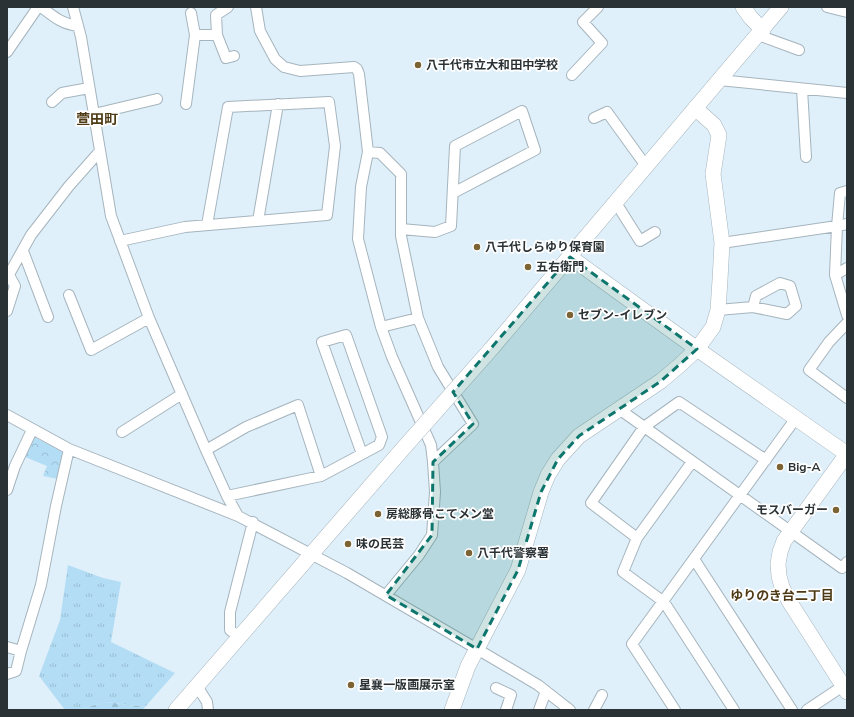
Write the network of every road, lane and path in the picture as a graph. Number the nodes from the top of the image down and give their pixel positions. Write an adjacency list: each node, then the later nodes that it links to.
1 (39, 7): 11 (street); 16 (street)
2 (73, 7): 11 (street)
3 (228, 7): 14 (street)
4 (256, 7): 31 (street)
5 (598, 7): 18 (street)
6 (743, 7): 12 (street)
7 (781, 7): 12 (street)
8 (827, 7): 9 (street)
9 (847, 12)
10 (191, 13): 13 (street)
11 (78, 26): 20 (street)
12 (761, 32): 15 (street); 19 (street)
13 (195, 35): 14 (street); 25 (street)
14 (217, 35): 17 (street)
15 (799, 50)
16 (7, 52)
17 (226, 58)
18 (572, 75)
19 (719, 80): 21 (street); 27 (street)
20 (89, 88): 24 (street); 28 (street)
21 (802, 89): 22 (street); 32 (street)
22 (847, 93)
23 (157, 99): 28 (street)
24 (52, 102)
25 (186, 104)
26 (278, 104): 37 (street); 37 (street); 38 (street)
27 (695, 108): 33 (street); 43 (street)
28 (94, 114): 30 (street)
29 (594, 118): 33 (street)
30 (100, 151): 42 (street); 44 (street)
31 (368, 152): 40 (street); 58 (street)
32 (806, 157)
33 (646, 166): 36 (street)
34 (847, 191): 39 (street)
35 (453, 193): 35 (street); 40 (street)
36 (616, 203): 41 (street); 45 (street)
37 (258, 221): 38 (street)
38 (207, 225): 42 (street)
39 (842, 225): 43 (street); 47 (street)
40 (401, 229): 56 (street)
41 (655, 232)
42 (120, 241): 55 (street)
43 (722, 244): 51 (street)
44 (22, 251): 48 (street); 54 (street)
45 (570, 257): 59 (street); 83 (street, bridge)
46 (847, 268): 47 (street)
47 (834, 275): 53 (street)
48 (8, 277): 52 (street)
49 (68, 295): 55 (street)
50 (753, 307): 51 (street)
51 (718, 310): 59 (street)
52 (7, 311)
53 (847, 315)
54 (48, 317)
55 (149, 318): 60 (street)
56 (418, 318): 58 (street); 73 (street)
57 (847, 323): 61 (street)
58 (381, 327): 73 (street)
59 (697, 349): 62 (street); 64 (street)
60 (182, 394): 67 (street); 69 (street)
61 (847, 398)
62 (619, 409): 65 (street); 90 (street)
63 (7, 415): 66 (street)
64 (796, 418): 71 (street); 72 (street)
65 (644, 427): 72 (street); 74 (street); 82 (street)
66 (32, 430): 68 (street); 76 (street)
67 (122, 432)
68 (69, 449): 79 (street); 91 (street)
69 (206, 450): 75 (street); 78 (street)
70 (362, 454): 70 (street); 75 (street)
71 (847, 454): 81 (street)
72 (766, 460): 77 (street)
73 (434, 462): 86 (street)
74 (692, 462): 77 (street); 82 (street)
75 (320, 476): 78 (street)
76 (7, 490)
77 (740, 495): 81 (street); 84 (street)
78 (227, 496): 79 (street)
79 (238, 516): 80 (street)
80 (253, 522): 83 (street); 88 (street)
81 (791, 532): 85 (street); 95 (street)
82 (637, 538): 87 (street)
83 (311, 555): 86 (street); 88 (street)
84 (694, 559): 87 (street); 107 (street)
85 (847, 562)
86 (386, 595): 90 (street)
87 (664, 602): 105 (street); 106 (street)
88 (239, 637): 93 (street)
89 (7, 647): 91 (street)
90 (477, 648): 96 (street); 100 (street)
91 (21, 651): 92 (street)
92 (7, 674)
93 (197, 686): 98 (street); 99 (street)
94 (496, 688): 101 (street)
95 (845, 689): 108 (street)
96 (546, 691): 102 (street); 103 (street)
97 (602, 695): 104 (street)
98 (176, 710)
99 (208, 710)
100 (452, 710)
101 (506, 710)
102 (539, 710)
103 (570, 710)
104 (594, 710)
105 (675, 710)
106 (734, 710)
107 (792, 710)
108 (807, 710)

